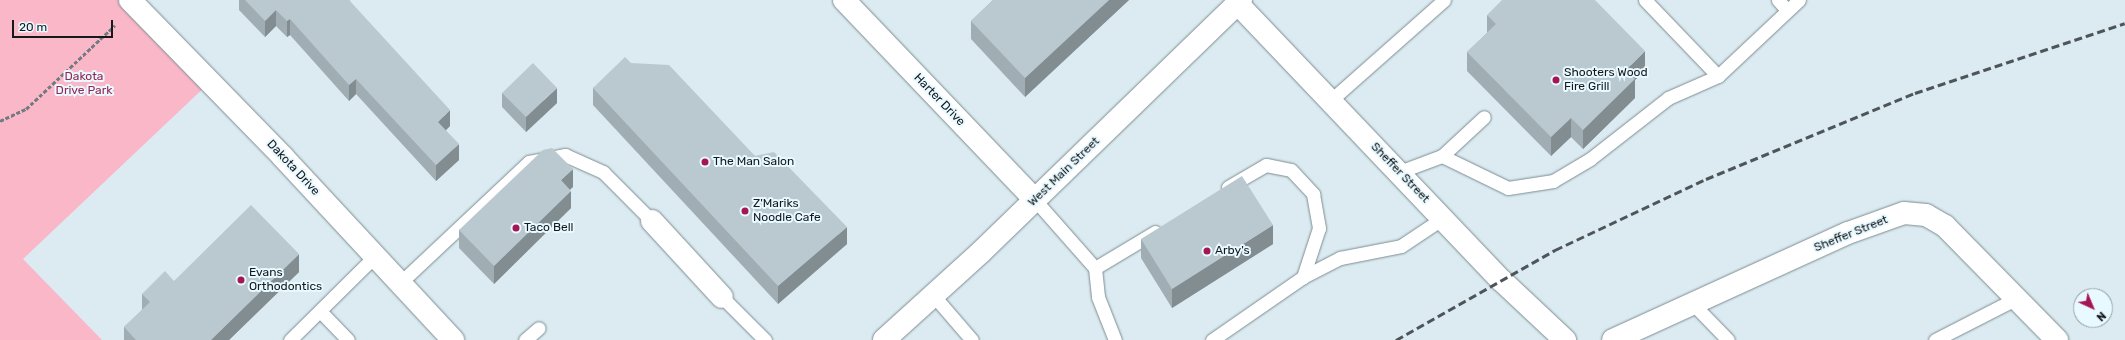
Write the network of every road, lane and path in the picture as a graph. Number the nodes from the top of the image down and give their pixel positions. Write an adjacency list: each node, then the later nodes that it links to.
1 (844, 0): 16 (street, Harter Drive)
2 (1444, 0): 10 (lane)
3 (1645, 0): 9 (lane)
4 (1778, 0): 8 (lane)
5 (1799, 0): 8 (lane)
6 (1239, 2): 10 (street, Sheffer Street); 16 (street, West Main Street)
7 (133, 3): 12 (path); 20 (street, Dakota Drive)
8 (1788, 10): 9 (lane)
9 (1718, 76): 13 (lane)
10 (1331, 100): 14 (street, Sheffer Street)
11 (1484, 117): 13 (lane)
12 (0, 121)
13 (1442, 156): 14 (lane)
14 (1399, 172): 17 (street, Sheffer Street)
15 (1218, 194): 22 (lane)
16 (1035, 200): 21 (lane); 24 (street, West Main Street)
17 (1443, 218): 22 (lane); 39 (street, Sheffer Street)
18 (652, 221): 23 (lane); 25 (street)
19 (1170, 222): 21 (lane)
20 (375, 256): 23 (street, Dakota Drive); 28 (lane)
21 (1095, 268): 37 (lane)
22 (1304, 276): 38 (lane)
23 (400, 283): 32 (street, Dakota Drive)
24 (934, 296): 35 (street, West Main Street); 36 (lane)
25 (722, 297): 34 (lane)
26 (2017, 298): 27 (street, Sheffer Street); 42 (lane); 43 (street, Sheffer Street)
27 (1693, 304): 40 (street, Sheffer Street); 41 (lane)
28 (320, 311): 30 (lane); 31 (lane)
29 (539, 328): 33 (lane)
30 (290, 340)
31 (348, 340)
32 (454, 340)
33 (526, 340)
34 (765, 340)
35 (884, 340)
36 (972, 340)
37 (1115, 340)
38 (1212, 340)
39 (1565, 340)
40 (1613, 340)
41 (1728, 340)
42 (1935, 340)
43 (2057, 340)

